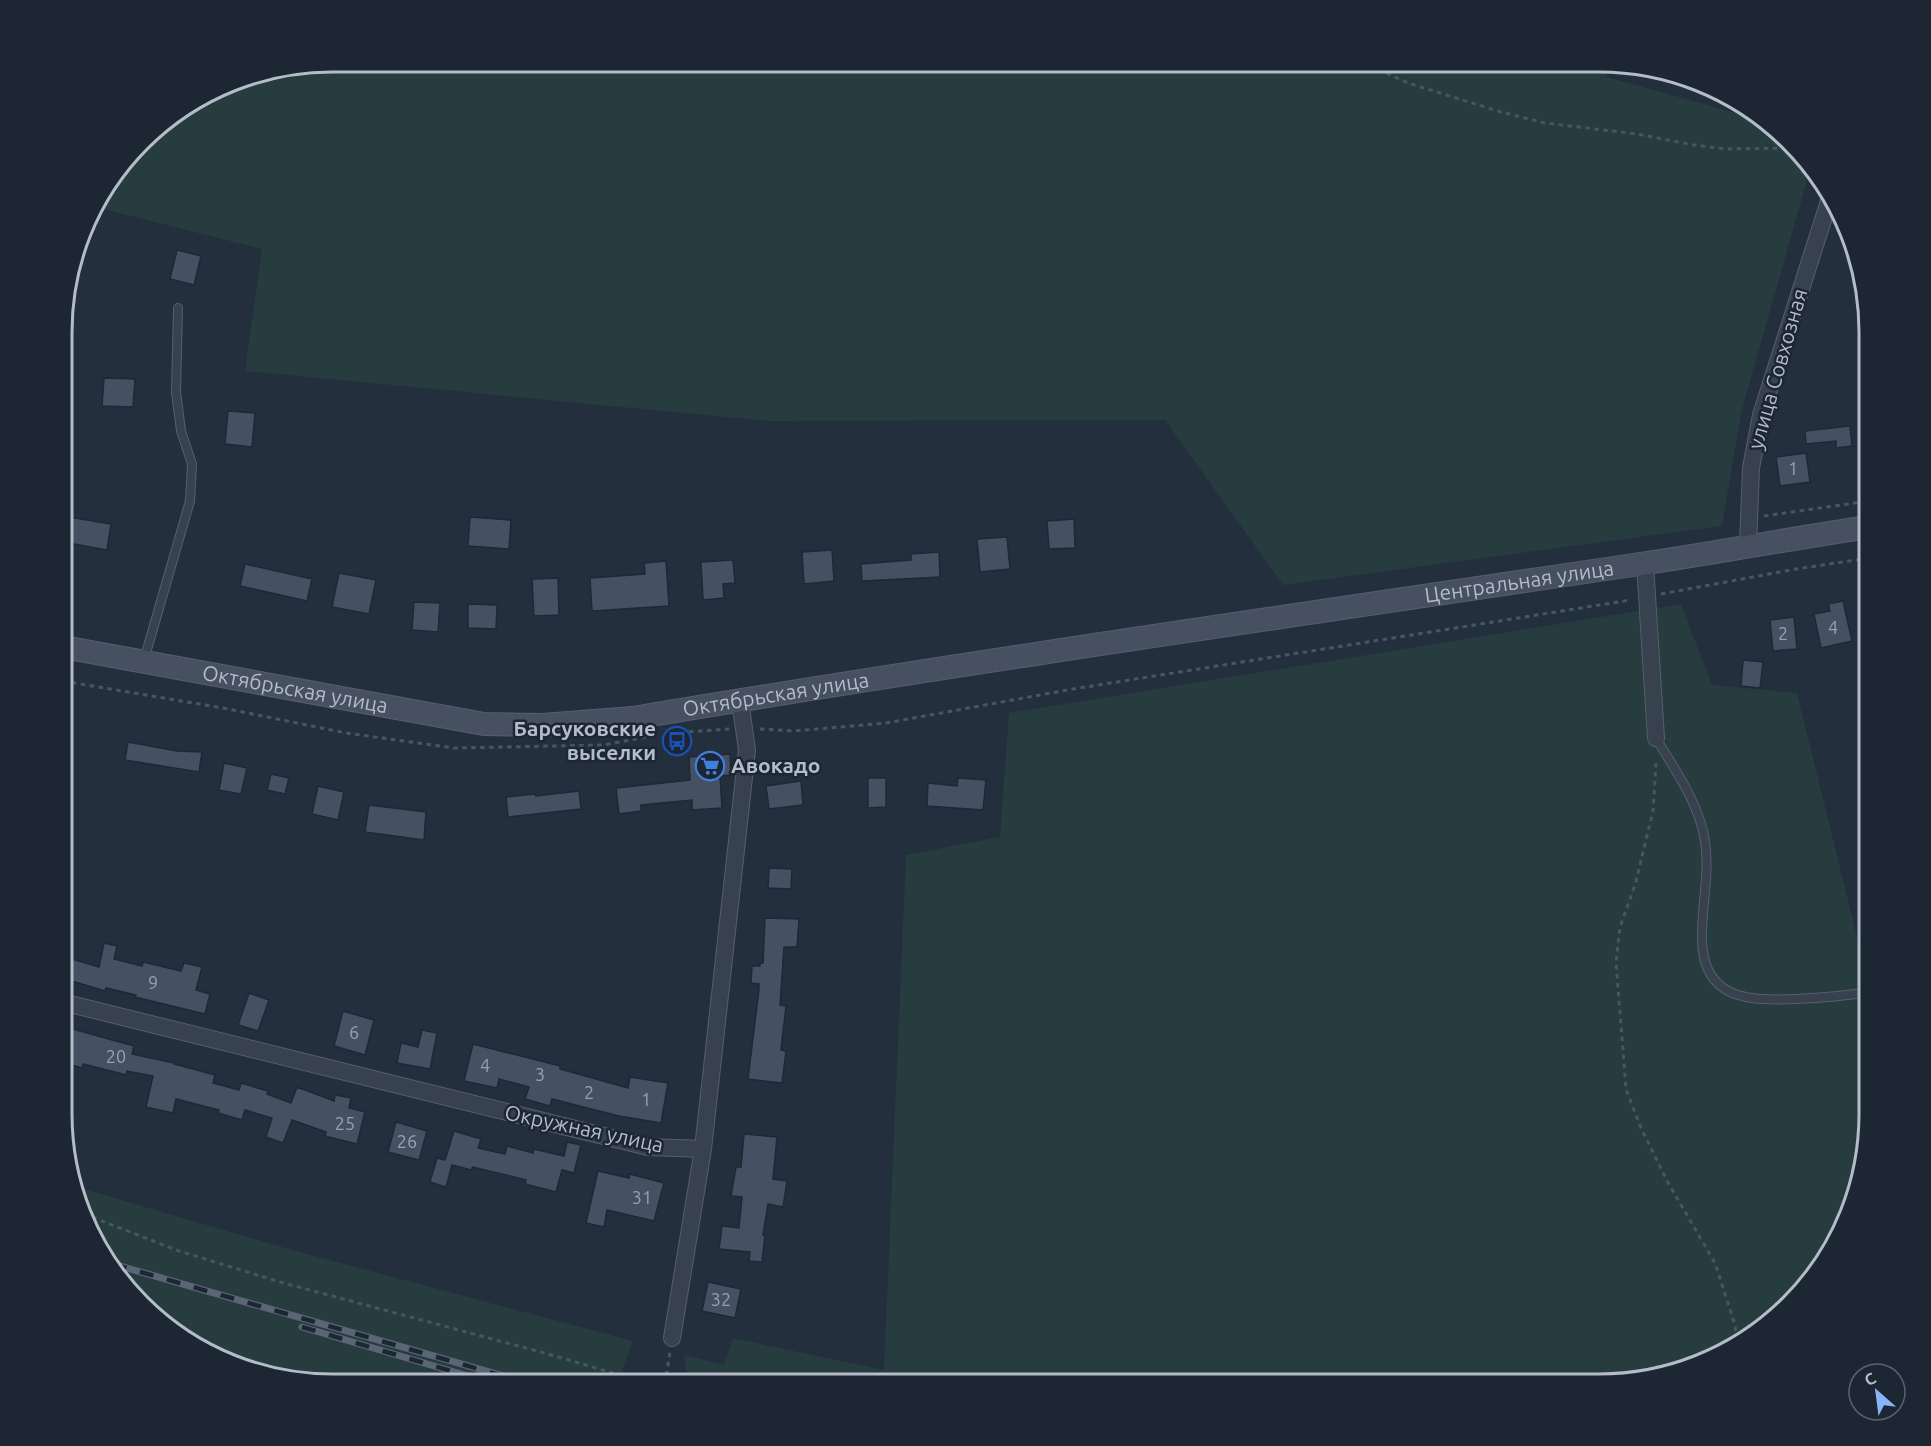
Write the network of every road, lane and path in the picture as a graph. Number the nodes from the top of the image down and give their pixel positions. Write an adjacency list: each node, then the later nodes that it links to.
1 (1384, 72): 2 (path)
2 (1783, 148)
3 (1827, 208): 6 (street, улица Совхозная)
4 (178, 308): 14 (lane)
5 (1859, 502): 6 (path)
6 (1749, 518): 8 (street, улица Совхозная)
7 (1859, 528): 8 (main road, Центральная улица)
8 (1748, 545): 10 (main road, Центральная улица)
9 (1859, 560): 11 (path)
10 (1645, 564): 11 (street); 12 (main road, Центральная улица)
11 (1648, 597): 16 (path); 17 (street)
12 (1169, 634): 15 (main road, Октябрьская улица)
13 (72, 648): 14 (main road, Октябрьская улица)
14 (144, 661): 15 (main road, Октябрьская улица)
15 (740, 700): 16 (street)
16 (744, 728): 20 (street)
17 (1656, 738): 18 (lane); 22 (path)
18 (1859, 993)
19 (72, 1004): 20 (street, Окружная улица)
20 (703, 1149): 23 (street)
21 (94, 1218): 24 (path)
22 (1736, 1334)
23 (672, 1338): 25 (path)
24 (617, 1374)
25 (667, 1374)

